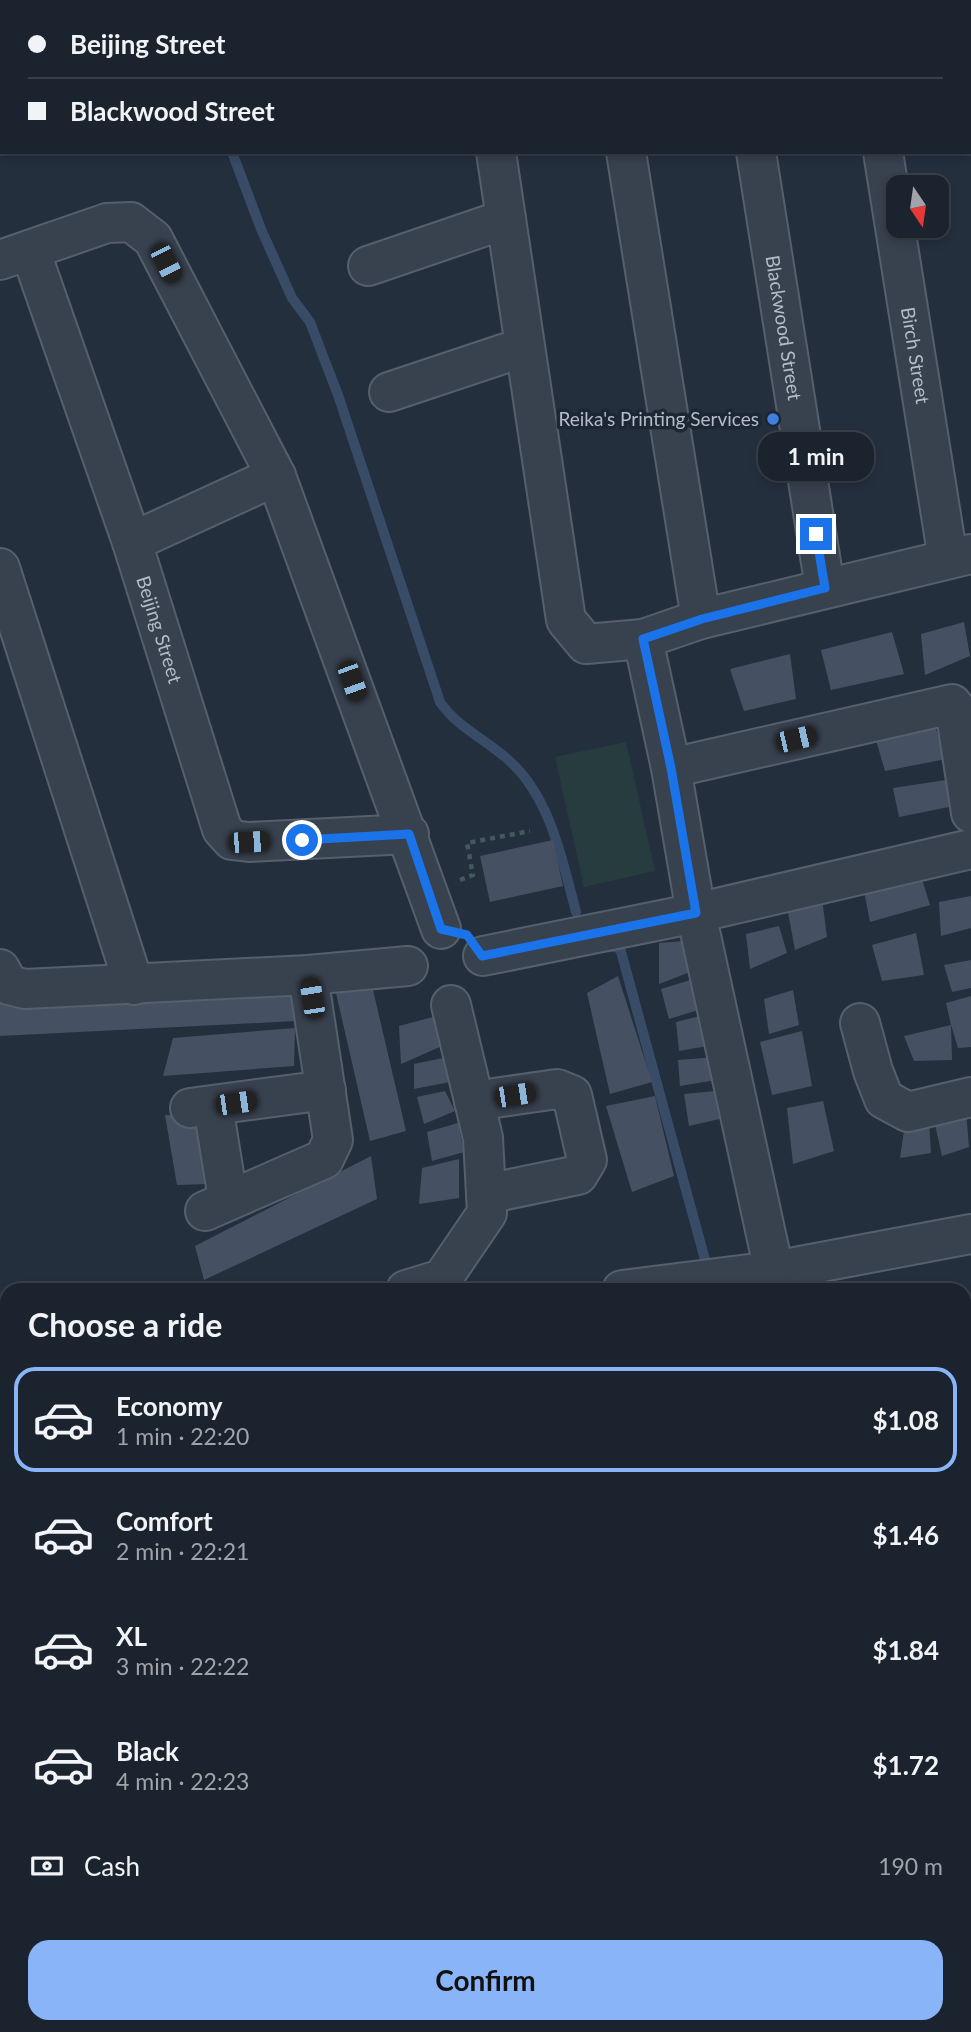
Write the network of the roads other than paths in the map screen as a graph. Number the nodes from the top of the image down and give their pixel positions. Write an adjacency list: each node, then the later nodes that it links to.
1 (496, 154): 5 (street)
2 (626, 154): 15 (street)
3 (756, 154): 14 (street, Blackwood Street)
4 (883, 154): 12 (street, Birch Street)
5 (506, 219): 7 (street); 8 (street)
6 (15, 255): 10 (street); 11 (street, Beijing Street)
7 (368, 266)
8 (524, 347): 9 (street); 16 (street)
9 (389, 392)
10 (276, 476): 11 (street); 19 (street)
11 (132, 542): 19 (street, Beijing Street)
12 (959, 557): 14 (street)
13 (0, 568): 27 (street)
14 (825, 588): 15 (street)
15 (702, 619): 16 (street)
16 (643, 639): 17 (street)
17 (671, 768): 18 (street); 21 (street)
18 (971, 813)
19 (409, 834): 22 (street)
20 (971, 849): 21 (street)
21 (696, 913): 23 (street); 35 (street)
22 (441, 929): 23 (street); 24 (street)
23 (482, 956): 28 (street)
24 (408, 966): 26 (street); 28 (street)
25 (0, 969): 27 (street)
26 (308, 975): 27 (street); 30 (street)
27 (134, 985)
28 (451, 1005): 32 (street)
29 (860, 1023): 31 (street)
30 (326, 1090): 30 (street)
31 (971, 1097)
32 (474, 1101): 33 (street); 33 (street)
33 (486, 1194): 36 (street)
34 (971, 1234): 35 (street)
35 (774, 1271): 37 (street)
36 (454, 1283)
37 (678, 1283)

